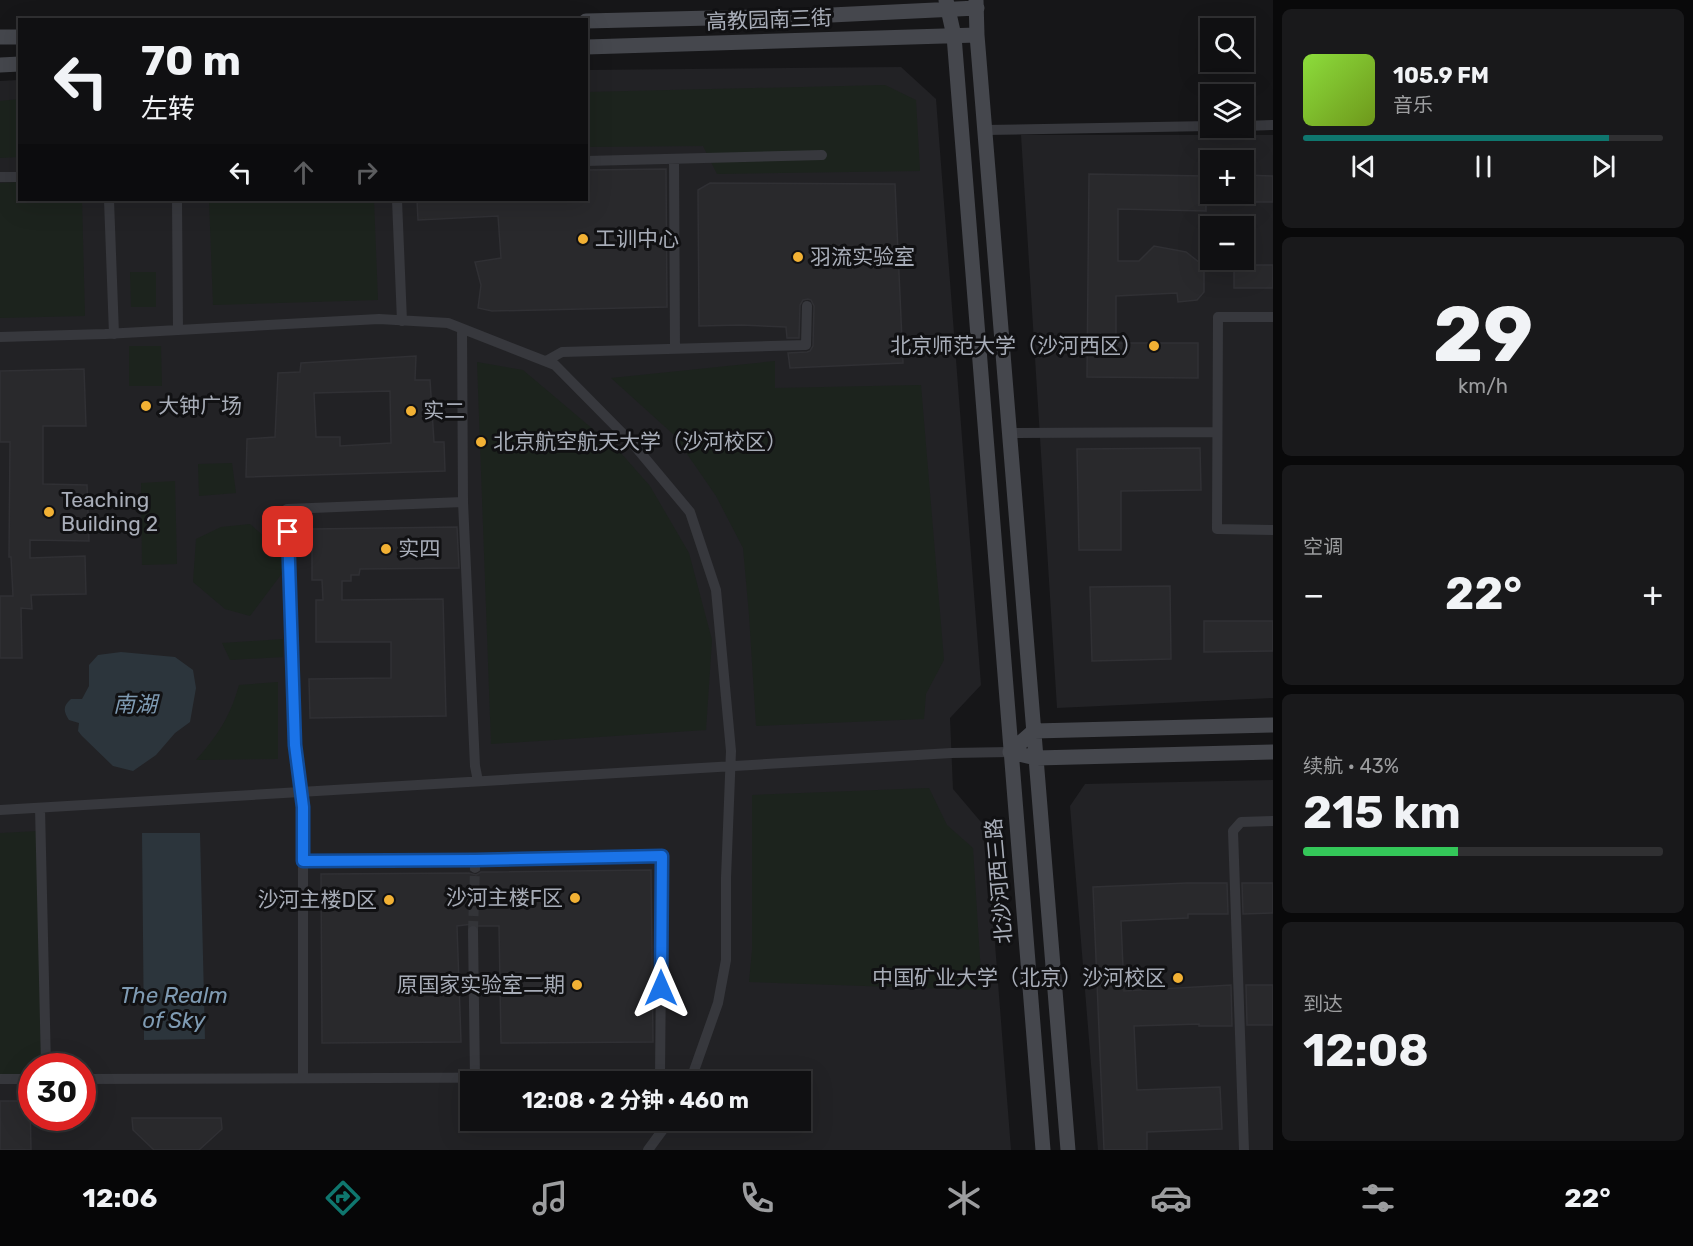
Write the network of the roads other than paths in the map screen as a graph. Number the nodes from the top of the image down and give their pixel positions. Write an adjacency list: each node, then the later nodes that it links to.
1 (977, 4): 2 (street, 高教园南三街); 4 (street)
2 (947, 5): 3 (street, 高教园南三街); 6 (street, 北沙河西三路)
3 (588, 21)
4 (977, 34): 6 (street, 高教园南三街); 14 (street)
5 (18, 36): 7 (street)
6 (954, 36): 8 (street, 高教园南三街); 38 (street, 北沙河西三路)
7 (0, 37)
8 (588, 47)
9 (18, 64): 10 (street)
10 (0, 65)
11 (1273, 125): 13 (street)
12 (1200, 126): 14 (street)
13 (1254, 126)
14 (986, 130): 33 (street)
15 (822, 155): 16 (street)
16 (674, 159): 17 (street); 30 (street)
17 (588, 161)
18 (0, 177): 19 (street)
19 (18, 177)
20 (109, 201): 28 (street)
21 (177, 201): 27 (street)
22 (397, 201): 25 (street)
23 (807, 306): 30 (street)
24 (1273, 317): 32 (street)
25 (402, 321): 26 (street); 27 (street)
26 (462, 329): 31 (street); 34 (street)
27 (178, 330): 28 (street)
28 (114, 334): 29 (street)
29 (0, 337)
30 (675, 349): 31 (street)
31 (546, 361): 41 (street)
32 (1217, 432): 33 (street); 35 (street)
33 (1009, 434): 37 (street)
34 (463, 502): 42 (street); 43 (street)
35 (1273, 530)
36 (1273, 724): 37 (street)
37 (1034, 731): 38 (street); 40 (street)
38 (1010, 752): 40 (street); 41 (street); 60 (street, 北沙河西三路)
39 (1273, 752): 40 (street)
40 (1036, 758): 61 (street)
41 (729, 766): 42 (street); 52 (street)
42 (478, 781): 43 (street)
43 (300, 791): 44 (street); 47 (street)
44 (40, 807): 45 (street); 49 (street)
45 (0, 810)
46 (1273, 821): 62 (street)
47 (303, 861): 51 (street); 53 (street)
48 (473, 931): 50 (street)
49 (46, 1053)
50 (475, 1071)
51 (660, 1071)
52 (694, 1071)
53 (303, 1078): 54 (street); 57 (street)
54 (460, 1078)
55 (0, 1079): 56 (street)
56 (18, 1079)
57 (96, 1079)
58 (662, 1131): 59 (street)
59 (648, 1150)
60 (1043, 1150)
61 (1068, 1150)
62 (1244, 1150)

